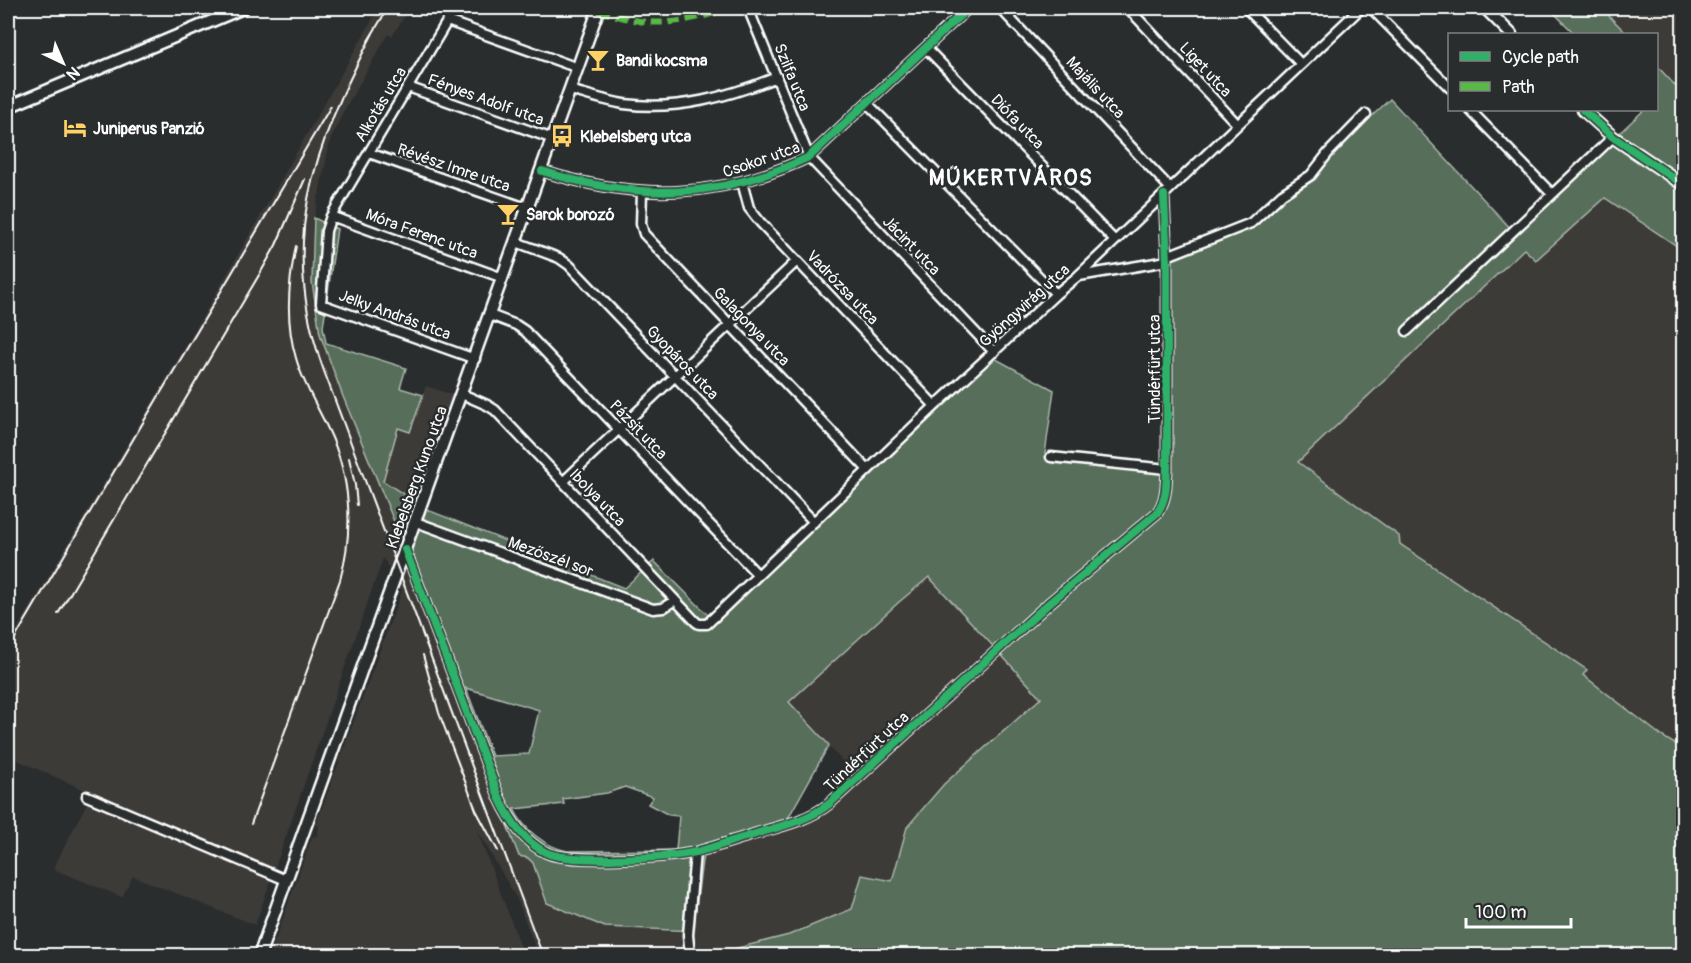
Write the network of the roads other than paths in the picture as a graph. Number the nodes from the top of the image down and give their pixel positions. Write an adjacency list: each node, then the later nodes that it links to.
1 (243, 8): 22 (street)
2 (455, 8): 12 (street, Alkotás utca)
3 (600, 8): 16 (street, Klebelsberg Kuno utca)
4 (748, 8): 17 (street, Szilfa utca)
5 (968, 8): 14 (street, Csokor utca)
6 (1000, 8): 34 (street, Majális utca)
7 (1128, 8): 26 (street, Liget utca)
8 (1246, 8): 15 (street)
9 (1361, 8): 15 (street, Gyöngyvirág utca)
10 (1371, 8): 19 (street)
11 (1485, 8): 13 (street)
12 (447, 21): 16 (street); 18 (street, Alkotás utca)
13 (1510, 33)
14 (926, 48): 21 (street, Csokor utca); 39 (street, Diófa utca)
15 (1301, 64): 26 (street, Gyöngyvirág utca)
16 (578, 68): 20 (street, Klebelsberg Kuno utca)
17 (777, 77): 20 (street); 30 (street, Szilfa utca)
18 (408, 87): 28 (street, Fényes Adolf utca); 29 (street, Alkotás utca)
19 (1448, 87)
20 (570, 90): 28 (street, Klebelsberg Kuno utca)
21 (867, 103): 30 (street, Csokor utca); 45 (street)
22 (8, 107)
23 (1471, 111): 36 (street)
24 (1584, 111): 27 (street)
25 (1366, 114): 41 (street)
26 (1237, 124): 34 (street, Gyöngyvirág utca)
27 (1613, 137): 33 (street); 36 (street)
28 (553, 139): 31 (street, Klebelsberg Kuno utca)
29 (369, 153): 37 (street, Révész Imre utca); 38 (street, Alkotás utca)
30 (809, 157): 32 (street, Csokor utca); 49 (street, Jácint utca)
31 (542, 171): 35 (street, Csokor utca); 37 (street, Klebelsberg Kuno utca)
32 (742, 182): 35 (street, Csokor utca); 42 (street, Vadrózsa utca)
33 (1683, 185)
34 (1167, 191): 39 (street, Gyöngyvirág utca); 41 (street, Tündérfürt utca)
35 (642, 192): 47 (street, Galagonya utca)
36 (1552, 194): 48 (street)
37 (529, 209): 40 (street, Klebelsberg Kuno utca)
38 (331, 216): 44 (street, Móra Ferenc utca); 50 (street, Jelky András utca)
39 (1115, 241): 43 (street, Gyöngyvirág utca)
40 (516, 242): 44 (street, Klebelsberg Kuno utca); 51 (street, Gyopáros utca)
41 (1167, 258): 43 (street); 56 (street, Tündérfürt utca)
42 (797, 261): 47 (street); 53 (street, Vadrózsa utca)
43 (1078, 276): 45 (street, Gyöngyvirág utca)
44 (503, 278): 46 (street, Klebelsberg Kuno utca)
45 (1056, 294): 49 (street, Gyöngyvirág utca)
46 (490, 315): 50 (street, Klebelsberg Kuno utca); 54 (street, Pázsit utca)
47 (730, 325): 51 (street); 57 (street, Galagonya utca)
48 (1407, 331)
49 (994, 352): 53 (street, Gyöngyvirág utca)
50 (475, 359): 52 (street, Klebelsberg Kuno utca)
51 (676, 376): 54 (street); 60 (street, Gyopáros utca)
52 (462, 394): 58 (street, Ibolya utca); 59 (street, Klebelsberg Kuno utca)
53 (935, 406): 57 (street, Gyöngyvirág utca)
54 (619, 429): 58 (street); 62 (street, Pázsit utca)
55 (1051, 457): 56 (street)
56 (1167, 469): 66 (street, Tündérfürt utca)
57 (868, 470): 60 (street, Gyöngyvirág utca)
58 (563, 482): 63 (street, Ibolya utca)
59 (416, 522): 61 (street, Klebelsberg Kuno utca); 63 (street, Mezőszél sor)
60 (814, 522): 62 (street, Gyöngyvirág utca)
61 (405, 549): 66 (street, Tündérfürt utca); 67 (street, Klebelsberg Kuno utca)
62 (758, 575): 64 (street, Gyöngyvirág utca)
63 (675, 600): 64 (street, Ibolya utca)
64 (707, 624)
65 (87, 796): 67 (street)
66 (695, 852): 69 (street)
67 (286, 880): 68 (street, Klebelsberg Kuno utca)
68 (259, 956)
69 (690, 956)

